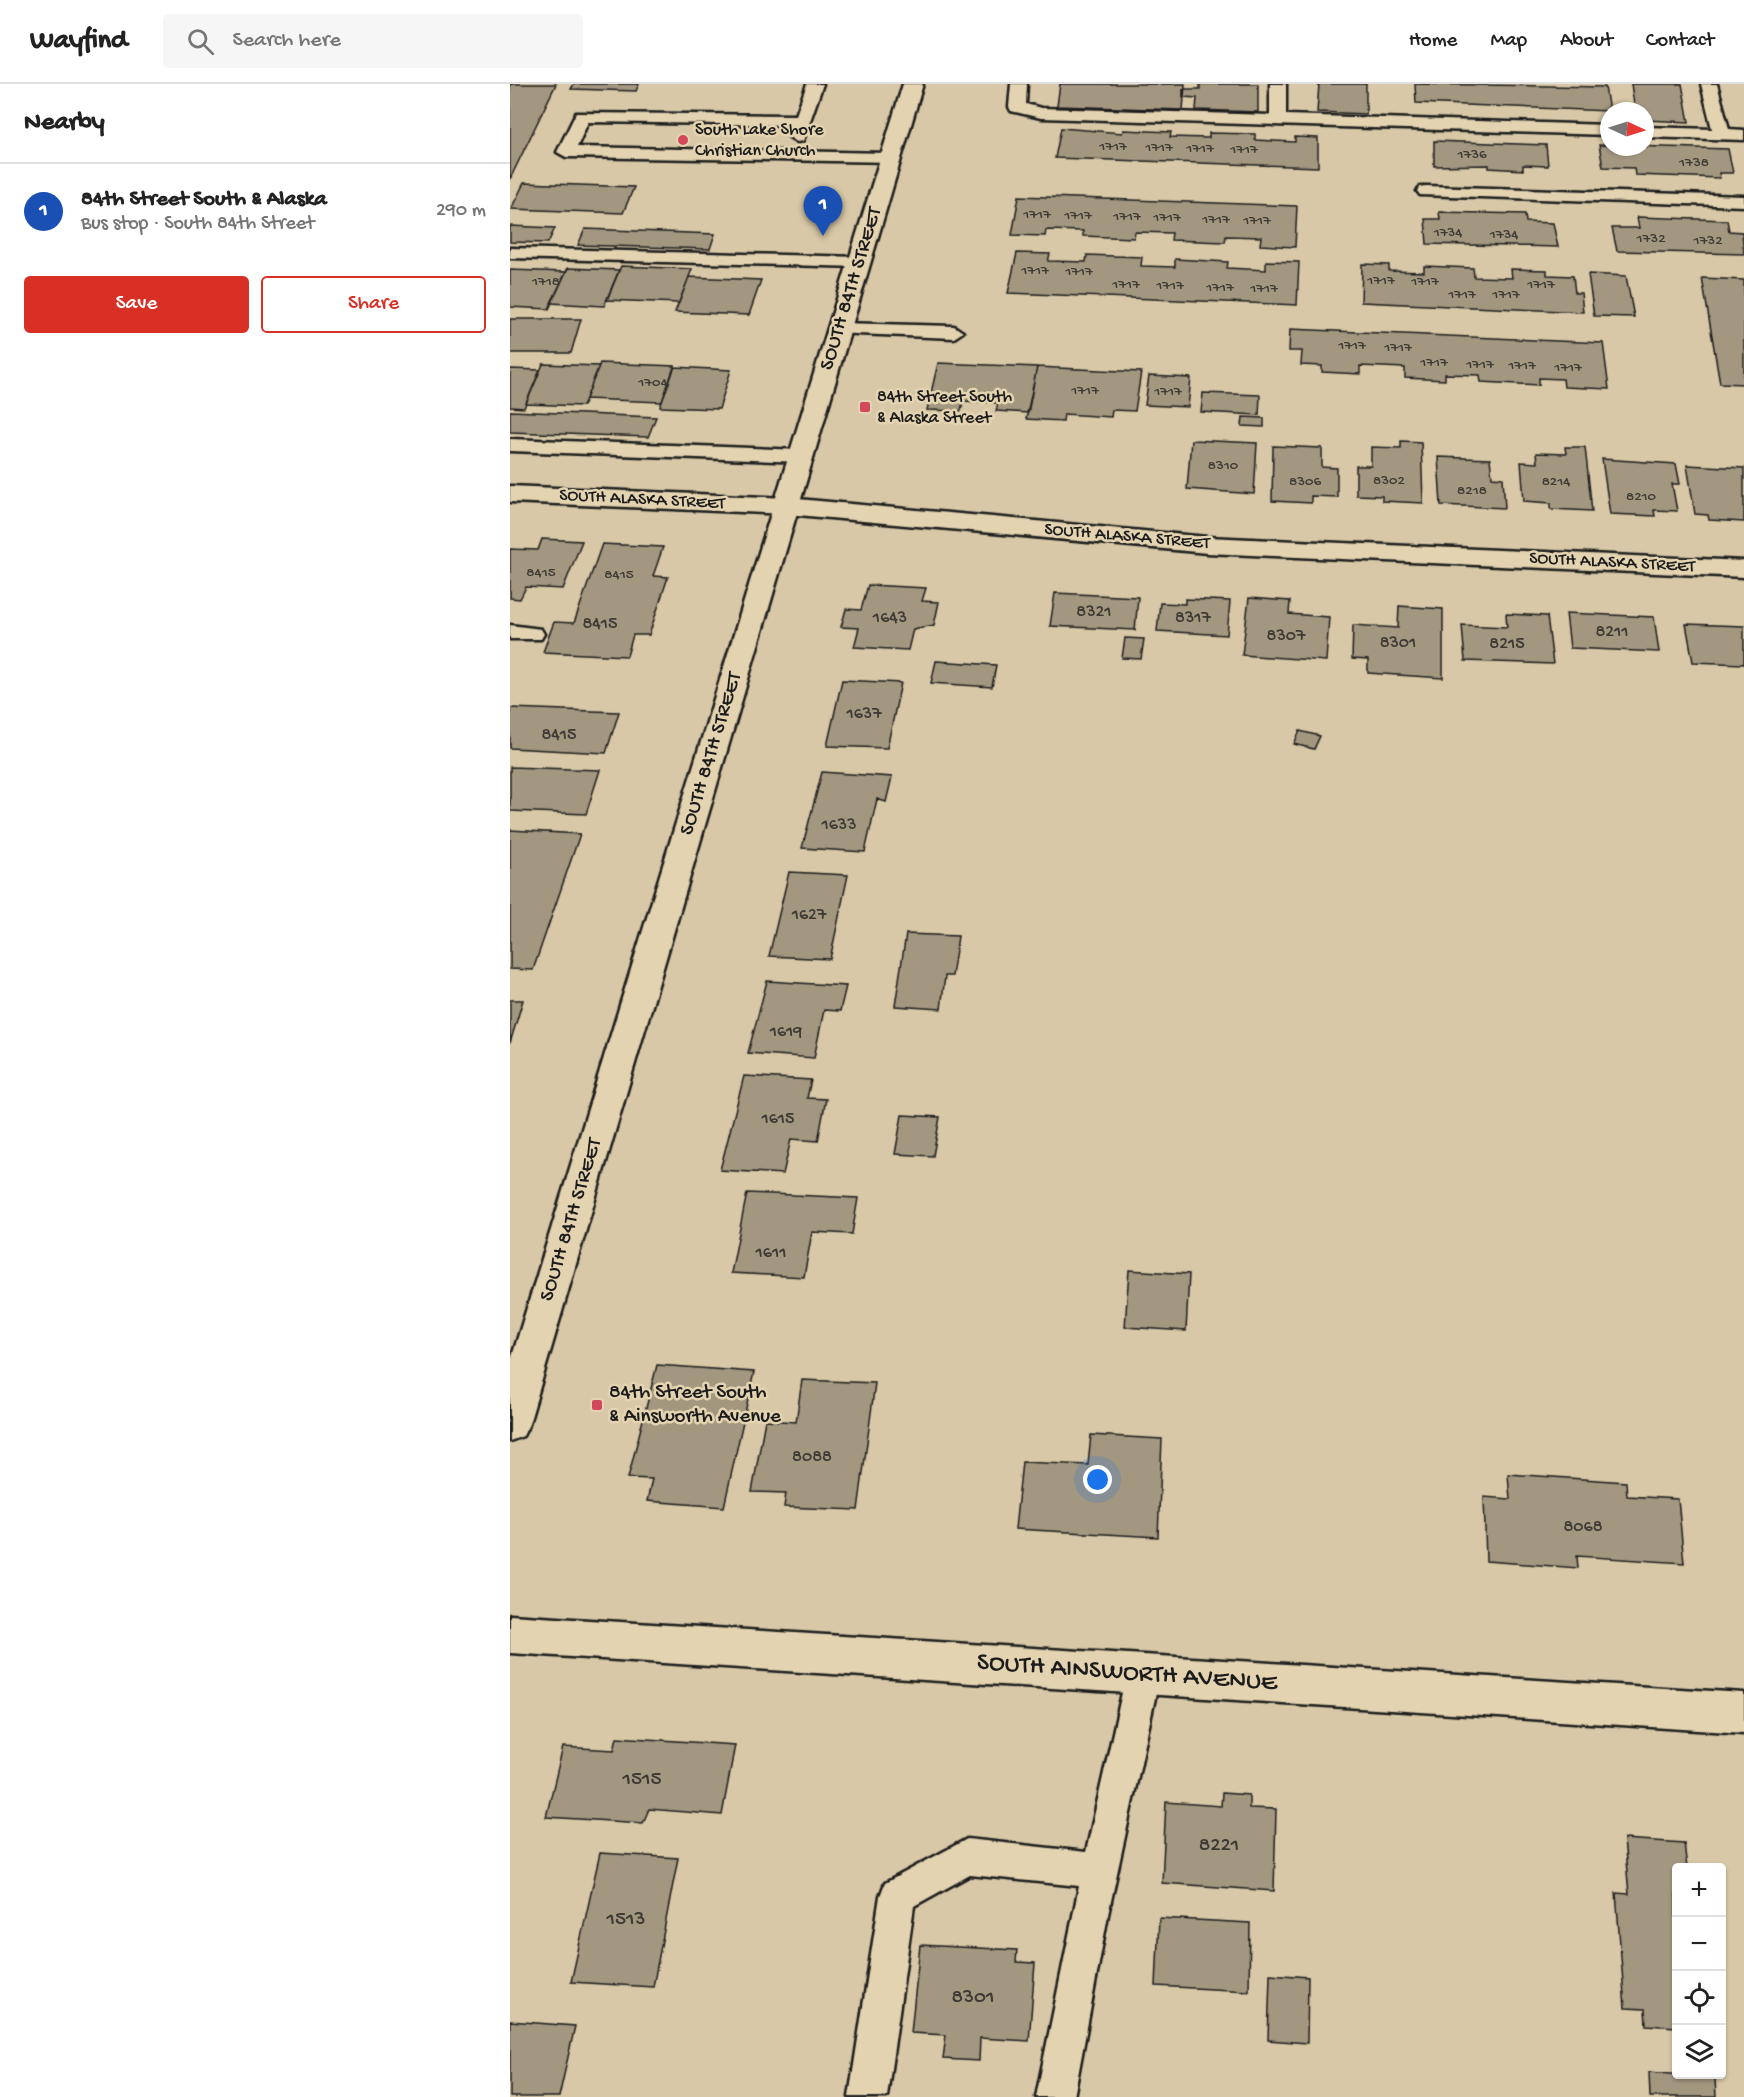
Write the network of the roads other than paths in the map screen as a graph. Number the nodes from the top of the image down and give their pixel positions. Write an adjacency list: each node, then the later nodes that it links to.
1 (815, 84): 6 (lane)
2 (913, 84): 13 (street, SOUTH 84TH STREET)
3 (1019, 84): 7 (lane)
4 (1278, 84): 7 (lane)
5 (1709, 84): 10 (lane)
6 (802, 120): 12 (lane); 12 (lane)
7 (1278, 120): 8 (lane)
8 (1600, 130)
9 (1654, 132): 10 (lane)
10 (1722, 134): 11 (lane)
11 (1744, 135)
12 (791, 155): 13 (lane)
13 (890, 158): 17 (street, SOUTH 84TH STREET)
14 (1426, 191): 15 (lane)
15 (1744, 201)
16 (510, 253): 17 (lane)
17 (860, 262): 18 (street, SOUTH 84TH STREET)
18 (839, 329): 19 (lane); 21 (street, SOUTH 84TH STREET)
19 (954, 332)
20 (510, 445): 21 (lane)
21 (802, 456): 23 (street, SOUTH 84TH STREET)
22 (510, 494): 23 (street, SOUTH ALASKA STREET)
23 (787, 506): 24 (street, SOUTH ALASKA STREET); 27 (street, SOUTH 84TH STREET)
24 (1744, 569)
25 (510, 632): 26 (lane)
26 (533, 634)
27 (510, 1424)
28 (510, 1634): 29 (street, SOUTH AINSWORTH AVENUE)
29 (1143, 1675): 30 (street, SOUTH AINSWORTH AVENUE); 31 (lane)
30 (1744, 1713)
31 (1100, 1871): 32 (lane); 33 (lane)
32 (868, 2097)
33 (1055, 2097)

